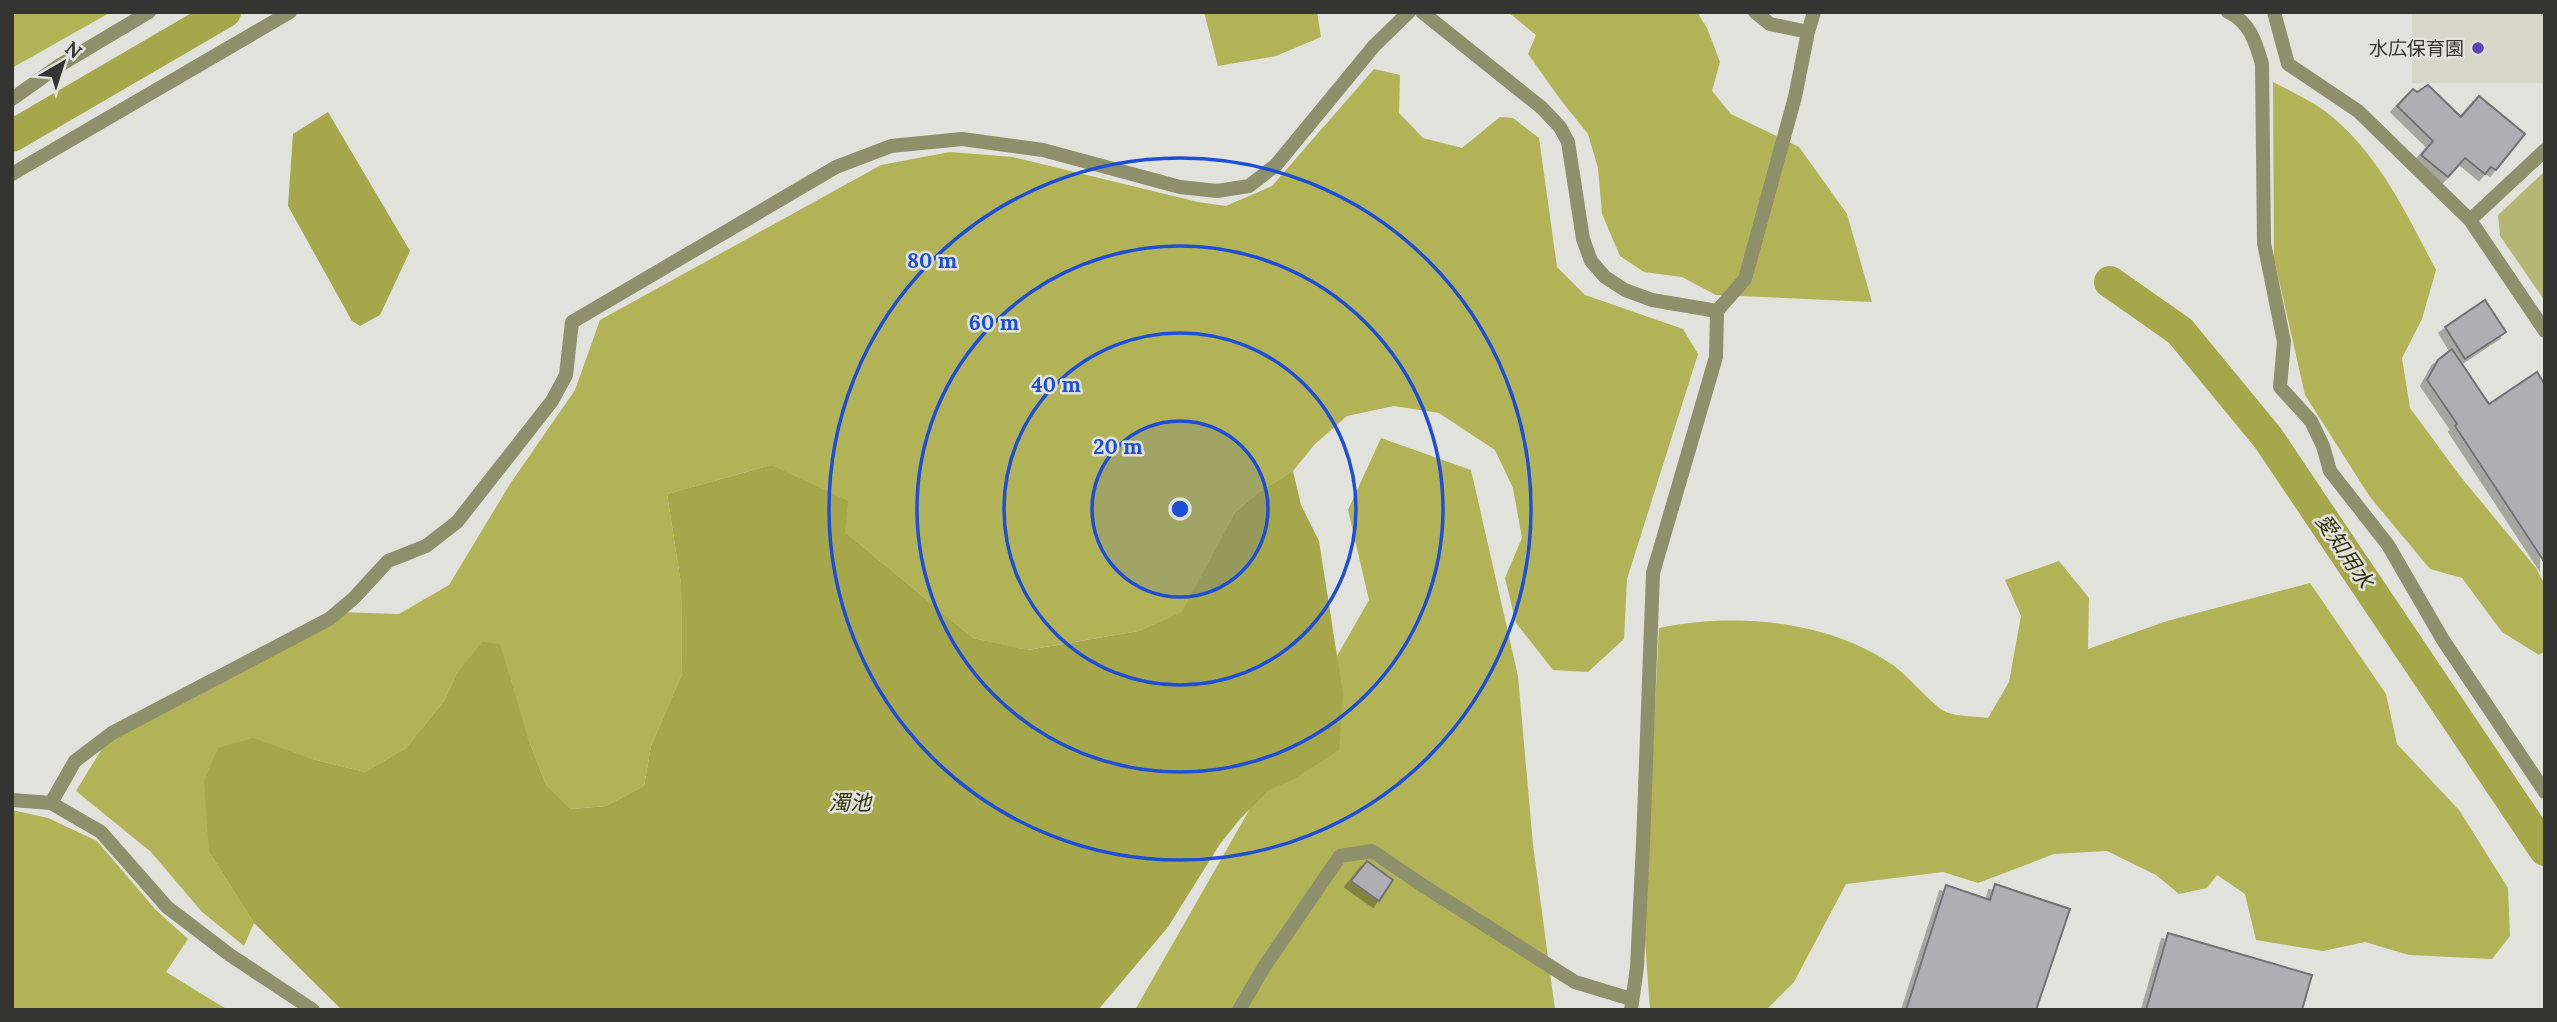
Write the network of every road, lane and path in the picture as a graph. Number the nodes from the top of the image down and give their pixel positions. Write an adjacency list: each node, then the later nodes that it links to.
1 (149, 12): 10 (street)
2 (290, 12): 12 (street)
3 (1409, 12): 18 (street)
4 (1422, 12): 14 (street)
5 (1755, 12): 9 (street)
6 (1814, 12): 9 (street)
7 (2228, 12): 16 (street)
8 (2273, 12): 13 (street)
9 (1808, 32): 14 (street)
10 (12, 99)
11 (2545, 150): 13 (street)
12 (12, 174)
13 (2470, 220): 15 (street)
14 (1717, 311): 19 (street)
15 (2545, 331)
16 (2545, 792)
17 (12, 800): 18 (street)
18 (51, 803): 20 (street)
19 (1631, 1004): 21 (street)
20 (313, 1010)
21 (1239, 1010)

